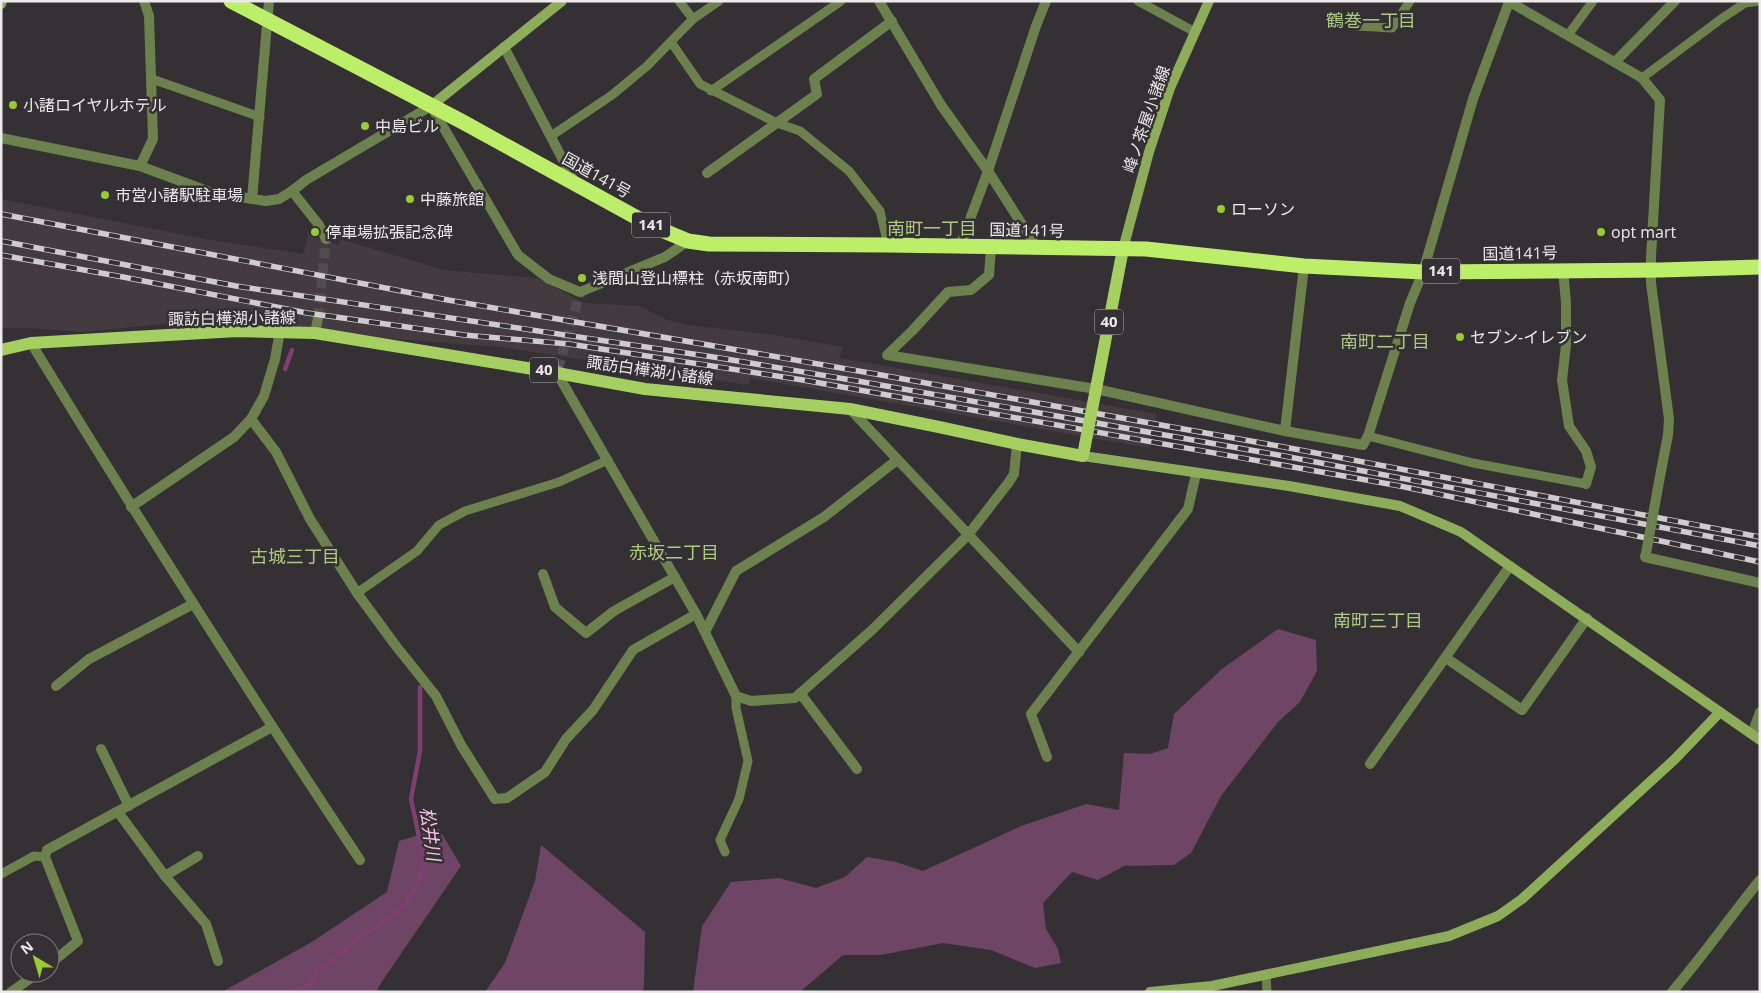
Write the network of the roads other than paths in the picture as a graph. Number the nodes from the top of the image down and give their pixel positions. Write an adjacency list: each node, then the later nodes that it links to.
1 (144, 1): 27 (street)
2 (231, 1): 17 (highway, 国道141号 / 141)
3 (269, 1): 17 (street)
4 (562, 1): 24 (street)
5 (679, 1): 18 (lane)
6 (719, 1): 18 (lane)
7 (841, 1): 28 (lane)
8 (879, 1): 19 (street)
9 (1046, 1): 35 (street)
10 (1138, 1): 21 (lane)
11 (1209, 1): 21 (street, 峰ノ茶屋小諸線)
12 (1410, 1): 20 (lane)
13 (1592, 1): 22 (lane)
14 (1676, 1): 25 (street)
15 (1508, 2): 22 (street); 51 (street)
16 (1760, 2): 26 (lane)
17 (267, 18): 29 (highway, 国道141号 / 141); 30 (street)
18 (693, 19): 23 (lane)
19 (892, 21): 31 (street); 35 (street)
20 (1356, 26)
21 (1195, 32): 46 (street, 峰ノ茶屋小諸線)
22 (1568, 35): 25 (street)
23 (671, 42): 28 (lane); 32 (lane)
24 (504, 47): 29 (street); 32 (street)
25 (1615, 62): 26 (street)
26 (1642, 78): 50 (street)
27 (152, 79): 30 (lane); 34 (street)
28 (711, 91): 31 (lane)
29 (430, 106): 37 (highway, 国道141号 / 141); 38 (street); 41 (street)
30 (260, 117): 39 (street)
31 (777, 123): 36 (street); 42 (lane)
32 (551, 136): 37 (street)
33 (1, 138): 34 (street)
34 (140, 166): 39 (street)
35 (988, 171): 43 (street); 45 (street)
36 (707, 173)
37 (576, 184): 41 (highway, 国道141号 / 141)
38 (292, 191): 39 (street); 40 (street)
39 (252, 200)
40 (326, 239)
41 (688, 241): 42 (highway, 国道141号 / 141)
42 (888, 245): 43 (highway, 国道141号 / 141)
43 (960, 246): 44 (highway, 国道141号 / 141)
44 (992, 247): 45 (highway, 国道141号 / 141); 58 (street)
45 (1037, 248): 46 (highway, 国道141号 / 141)
46 (1123, 249): 47 (highway, 国道141号 / 141); 58 (main road, 40)
47 (1304, 266): 51 (highway, 国道141号 / 141); 61 (street)
48 (1760, 267): 50 (highway, 国道141号 / 141)
49 (1563, 270): 50 (highway, 国道141号 / 141); 51 (highway, 国道141号 / 141); 68 (street)
50 (1651, 270): 74 (street, bridge)
51 (1423, 272): 62 (street)
52 (318, 318): 54 (street)
53 (280, 331): 54 (main road, 諏訪白樺湖小諸線 / 40); 55 (main road, 諏訪白樺湖小諸線 / 40); 60 (street)
54 (315, 334): 57 (main road, 諏訪白樺湖小諸線 / 40)
55 (31, 343): 56 (main road, 諏訪白樺湖小諸線 / 40); 69 (street)
56 (1, 350)
57 (558, 371): 59 (main road, 諏訪白樺湖小諸線 / 40); 65 (street)
58 (1096, 392): 61 (street); 64 (main road, 40, bridge)
59 (850, 410): 63 (main road, 諏訪白樺湖小諸線 / 40); 66 (street)
60 (252, 419): 69 (street); 75 (street)
61 (1285, 431): 62 (street)
62 (1368, 436): 68 (lane)
63 (1017, 444): 64 (main road, 諏訪白樺湖小諸線 / 40); 70 (street)
64 (1084, 451): 67 (street)
65 (608, 460): 73 (street); 75 (lane)
66 (897, 460): 70 (street); 79 (street)
67 (1196, 474): 71 (street); 80 (street)
68 (1586, 484)
69 (131, 507): 76 (street)
70 (968, 535): 80 (street); 83 (street)
71 (1510, 566): 78 (street); 81 (street)
72 (543, 574): 73 (street)
73 (675, 577): 77 (street)
74 (1760, 583)
75 (356, 592): 77 (street)
76 (193, 604): 82 (street); 87 (street)
77 (696, 614): 79 (street)
78 (1587, 618): 81 (street); 85 (street)
79 (705, 632): 84 (street)
80 (1078, 652): 90 (street)
81 (1446, 658): 91 (street)
82 (56, 686)
83 (800, 693): 84 (street); 92 (street)
84 (736, 696): 95 (lane)
85 (1720, 712): 88 (street); 104 (street)
86 (1760, 712): 88 (street)
87 (272, 727): 93 (street); 98 (street)
88 (1756, 737)
89 (101, 749): 93 (street)
90 (1047, 757)
91 (1370, 764)
92 (857, 769)
93 (129, 806): 94 (street)
94 (118, 812): 97 (street); 100 (street)
95 (725, 852)
96 (198, 856): 100 (street)
97 (45, 857): 99 (lane); 102 (street)
98 (360, 860)
99 (1, 874)
100 (165, 876): 103 (street)
101 (1760, 880): 109 (street)
102 (60, 956)
103 (218, 961)
104 (1266, 974): 107 (street); 108 (lane)
105 (24, 983): 106 (street)
106 (11, 992)
107 (1150, 992)
108 (1267, 992)
109 (1672, 992)

